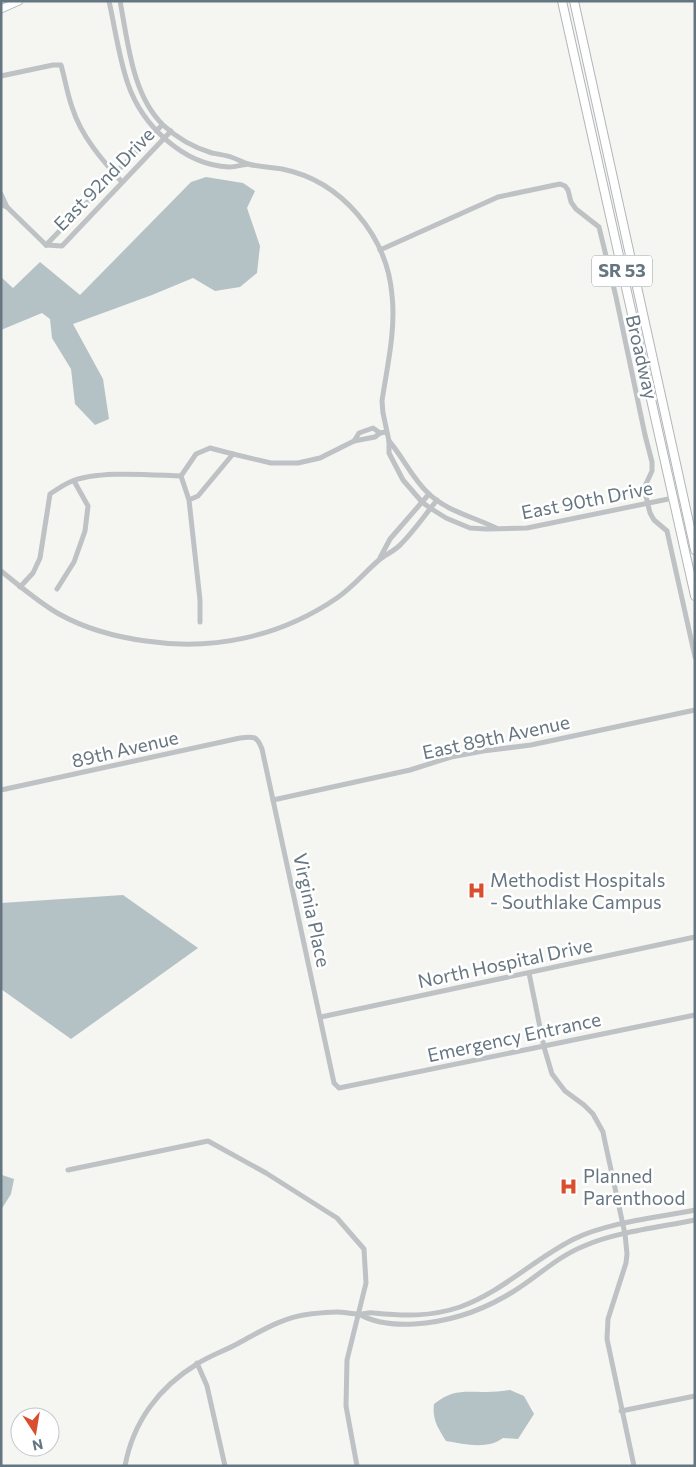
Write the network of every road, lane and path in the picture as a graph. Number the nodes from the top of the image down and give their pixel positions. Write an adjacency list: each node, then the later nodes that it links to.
1 (19, 1): 6 (street)
2 (109, 1): 9 (street)
3 (120, 1): 8 (street)
4 (562, 1): 27 (main road, Broadway / SR 53)
5 (574, 1): 26 (main road, Broadway / SR 53)
6 (1, 9)
7 (1, 76): 13 (street)
8 (162, 125): 9 (street, East 92nd Drive); 10 (street)
9 (157, 131): 11 (street); 13 (street, East 92nd Drive)
10 (171, 131): 11 (street, East 92nd Drive); 12 (street)
11 (164, 138): 12 (street); 14 (street, East 92nd Drive)
12 (249, 164): 19 (street)
13 (115, 175): 14 (street); 18 (street, East 92nd Drive)
14 (122, 182): 18 (street, East 92nd Drive)
15 (1, 194): 17 (street)
16 (1, 204): 17 (street)
17 (7, 207): 18 (street)
18 (46, 245)
19 (380, 250): 20 (street); 31 (street)
20 (386, 432): 21 (street); 22 (street)
21 (389, 441): 25 (street, East 90th Drive); 30 (street, East 90th Drive)
22 (233, 454): 23 (street); 28 (street)
23 (181, 476): 24 (street); 28 (street)
24 (74, 481): 37 (street); 38 (street)
25 (429, 494): 29 (street, East 90th Drive); 30 (street)
26 (683, 496): 27 (street, East 90th Drive); 34 (main road, Broadway / SR 53)
27 (673, 498): 31 (street, East 90th Drive); 39 (main road, Broadway / SR 53)
28 (190, 500): 40 (street)
29 (436, 500): 32 (street); 33 (street, East 90th Drive)
30 (422, 502): 32 (street, East 90th Drive); 35 (street)
31 (647, 504): 33 (street, East 90th Drive); 41 (street)
32 (430, 508): 33 (street, East 90th Drive); 35 (street)
33 (497, 528)
34 (695, 550)
35 (380, 559): 37 (street)
36 (1, 571): 37 (street)
37 (20, 587)
38 (57, 589)
39 (695, 596)
40 (200, 622)
41 (695, 657)
42 (695, 710): 45 (street, East 89th Avenue)
43 (255, 738): 44 (street, 89th Avenue); 45 (street, Virginia Place)
44 (1, 790)
45 (273, 800): 49 (street, Virginia Place)
46 (695, 937): 47 (street, North Hospital Drive)
47 (528, 973): 49 (street, North Hospital Drive); 50 (street)
48 (695, 1015): 50 (street, Emergency Entrance)
49 (320, 1017): 51 (street, Virginia Place)
50 (544, 1047): 51 (street, Emergency Entrance); 55 (street)
51 (339, 1088)
52 (68, 1170): 57 (street)
53 (695, 1210): 55 (street)
54 (695, 1220): 56 (street)
55 (623, 1224): 56 (street); 57 (street)
56 (625, 1234): 57 (street); 60 (street)
57 (359, 1314): 58 (street); 63 (street)
58 (197, 1363): 61 (street); 62 (street)
59 (695, 1396): 60 (street)
60 (622, 1410): 64 (street)
61 (125, 1466)
62 (225, 1466)
63 (357, 1466)
64 (634, 1466)

